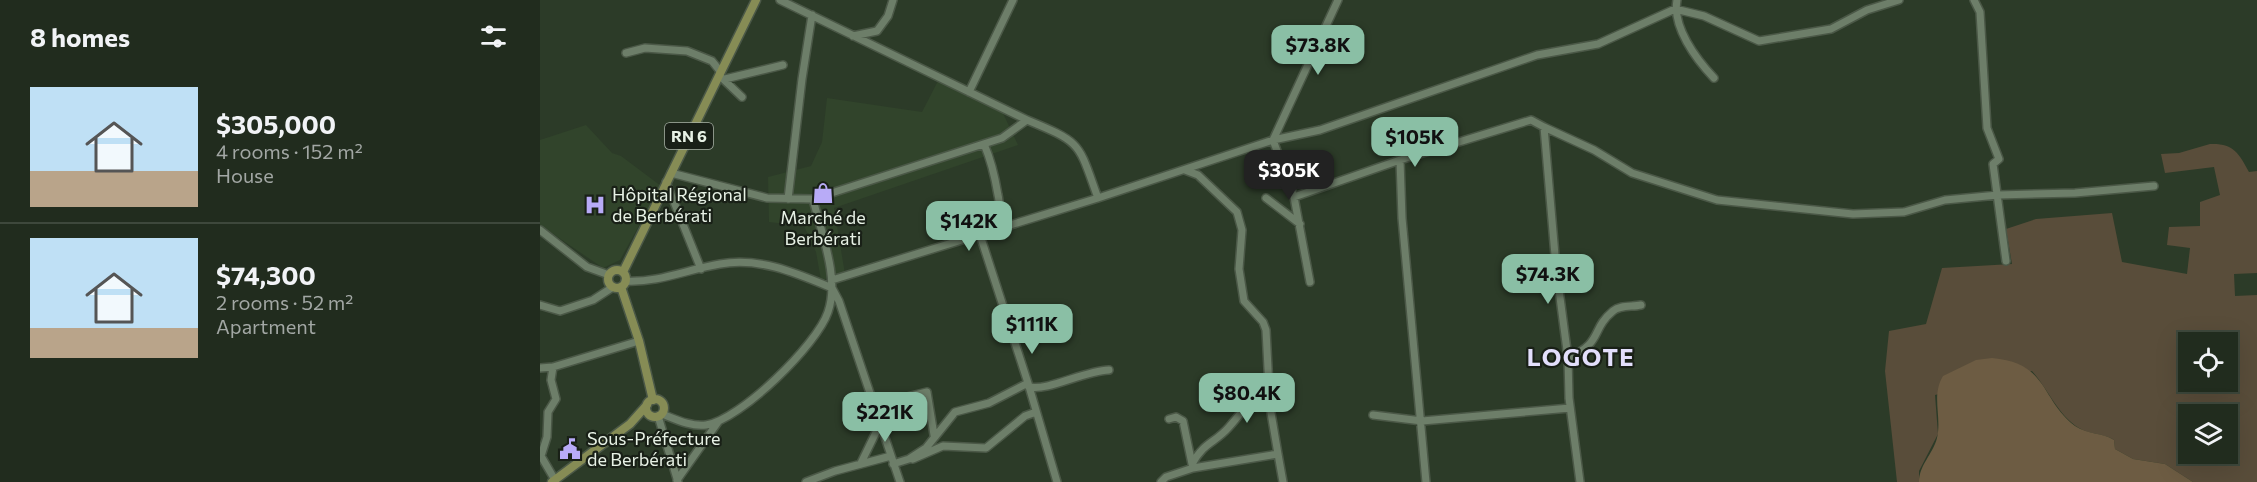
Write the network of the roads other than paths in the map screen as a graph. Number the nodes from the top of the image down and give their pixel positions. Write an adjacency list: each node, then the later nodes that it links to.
1 (756, 0): 14 (main road, RN 6)
2 (780, 0): 10 (street)
3 (892, 0): 11 (street)
4 (1013, 0): 16 (street)
5 (1338, 0): 20 (street)
6 (1677, 0): 9 (street)
7 (1899, 0): 9 (street)
8 (1974, 0): 27 (street)
9 (1675, 9): 15 (street); 20 (street)
10 (812, 15): 11 (street); 31 (street)
11 (852, 36): 16 (street)
12 (626, 53): 14 (street)
13 (783, 65): 14 (street)
14 (721, 76): 17 (street); 24 (main road, RN 6)
15 (1714, 78)
16 (969, 92): 18 (street)
17 (742, 97)
18 (1027, 120): 21 (street); 29 (street)
19 (1544, 127): 22 (street); 27 (street); 47 (street)
20 (1274, 140): 23 (street); 28 (street)
21 (984, 144): 32 (street); 34 (street)
22 (1400, 160): 28 (street); 63 (street)
23 (1185, 170): 29 (street); 51 (street)
24 (671, 173): 25 (main road, RN 6); 31 (street)
25 (666, 182): 38 (street); 39 (main road, RN 6)
26 (2154, 186): 27 (street)
27 (1998, 195): 37 (street)
28 (1294, 197): 33 (street)
29 (1098, 198): 34 (street)
30 (1266, 198): 33 (street)
31 (788, 199): 32 (street)
32 (813, 199): 42 (street)
33 (1300, 224): 41 (street)
34 (1002, 229): 36 (street)
35 (540, 230): 40 (street)
36 (980, 235): 42 (street); 52 (street)
37 (2006, 261)
38 (700, 269): 42 (street); 43 (street)
39 (622, 272): 40 (main road); 43 (main road)
40 (609, 275): 43 (main road)
41 (1310, 282)
42 (832, 284): 57 (street); 64 (street)
43 (620, 285): 44 (street); 46 (main road)
44 (540, 304)
45 (1641, 305): 47 (street)
46 (639, 341): 48 (street); 55 (main road)
47 (1568, 358): 58 (street)
48 (553, 367): 49 (street); 73 (street)
49 (540, 368)
50 (1109, 370): 53 (street)
51 (1268, 378): 68 (street); 72 (street)
52 (1029, 385): 53 (street); 56 (street); 67 (street)
53 (1040, 389): 56 (street)
54 (899, 399): 57 (street); 66 (street); 67 (street)
55 (650, 403): 61 (main road); 61 (main road); 65 (main road)
56 (1033, 403): 59 (street)
57 (874, 405): 66 (street)
58 (1570, 408): 63 (street); 81 (street)
59 (1036, 412): 69 (street); 77 (street)
60 (1373, 415): 63 (street)
61 (658, 416): 64 (street); 65 (main road); 74 (street)
62 (1169, 418): 72 (street)
63 (1422, 421): 80 (street)
64 (718, 422): 74 (street)
65 (630, 424): 73 (main road)
66 (880, 424): 70 (street); 71 (street)
67 (934, 435): 69 (street)
68 (1278, 454): 72 (street); 79 (street)
69 (909, 459): 70 (street)
70 (892, 460): 71 (street); 76 (street)
71 (861, 463): 75 (street)
72 (1192, 466): 78 (street)
73 (554, 481)
74 (678, 481)
75 (806, 482)
76 (900, 482)
77 (1057, 482)
78 (1161, 482)
79 (1283, 482)
80 (1426, 482)
81 (1580, 482)

